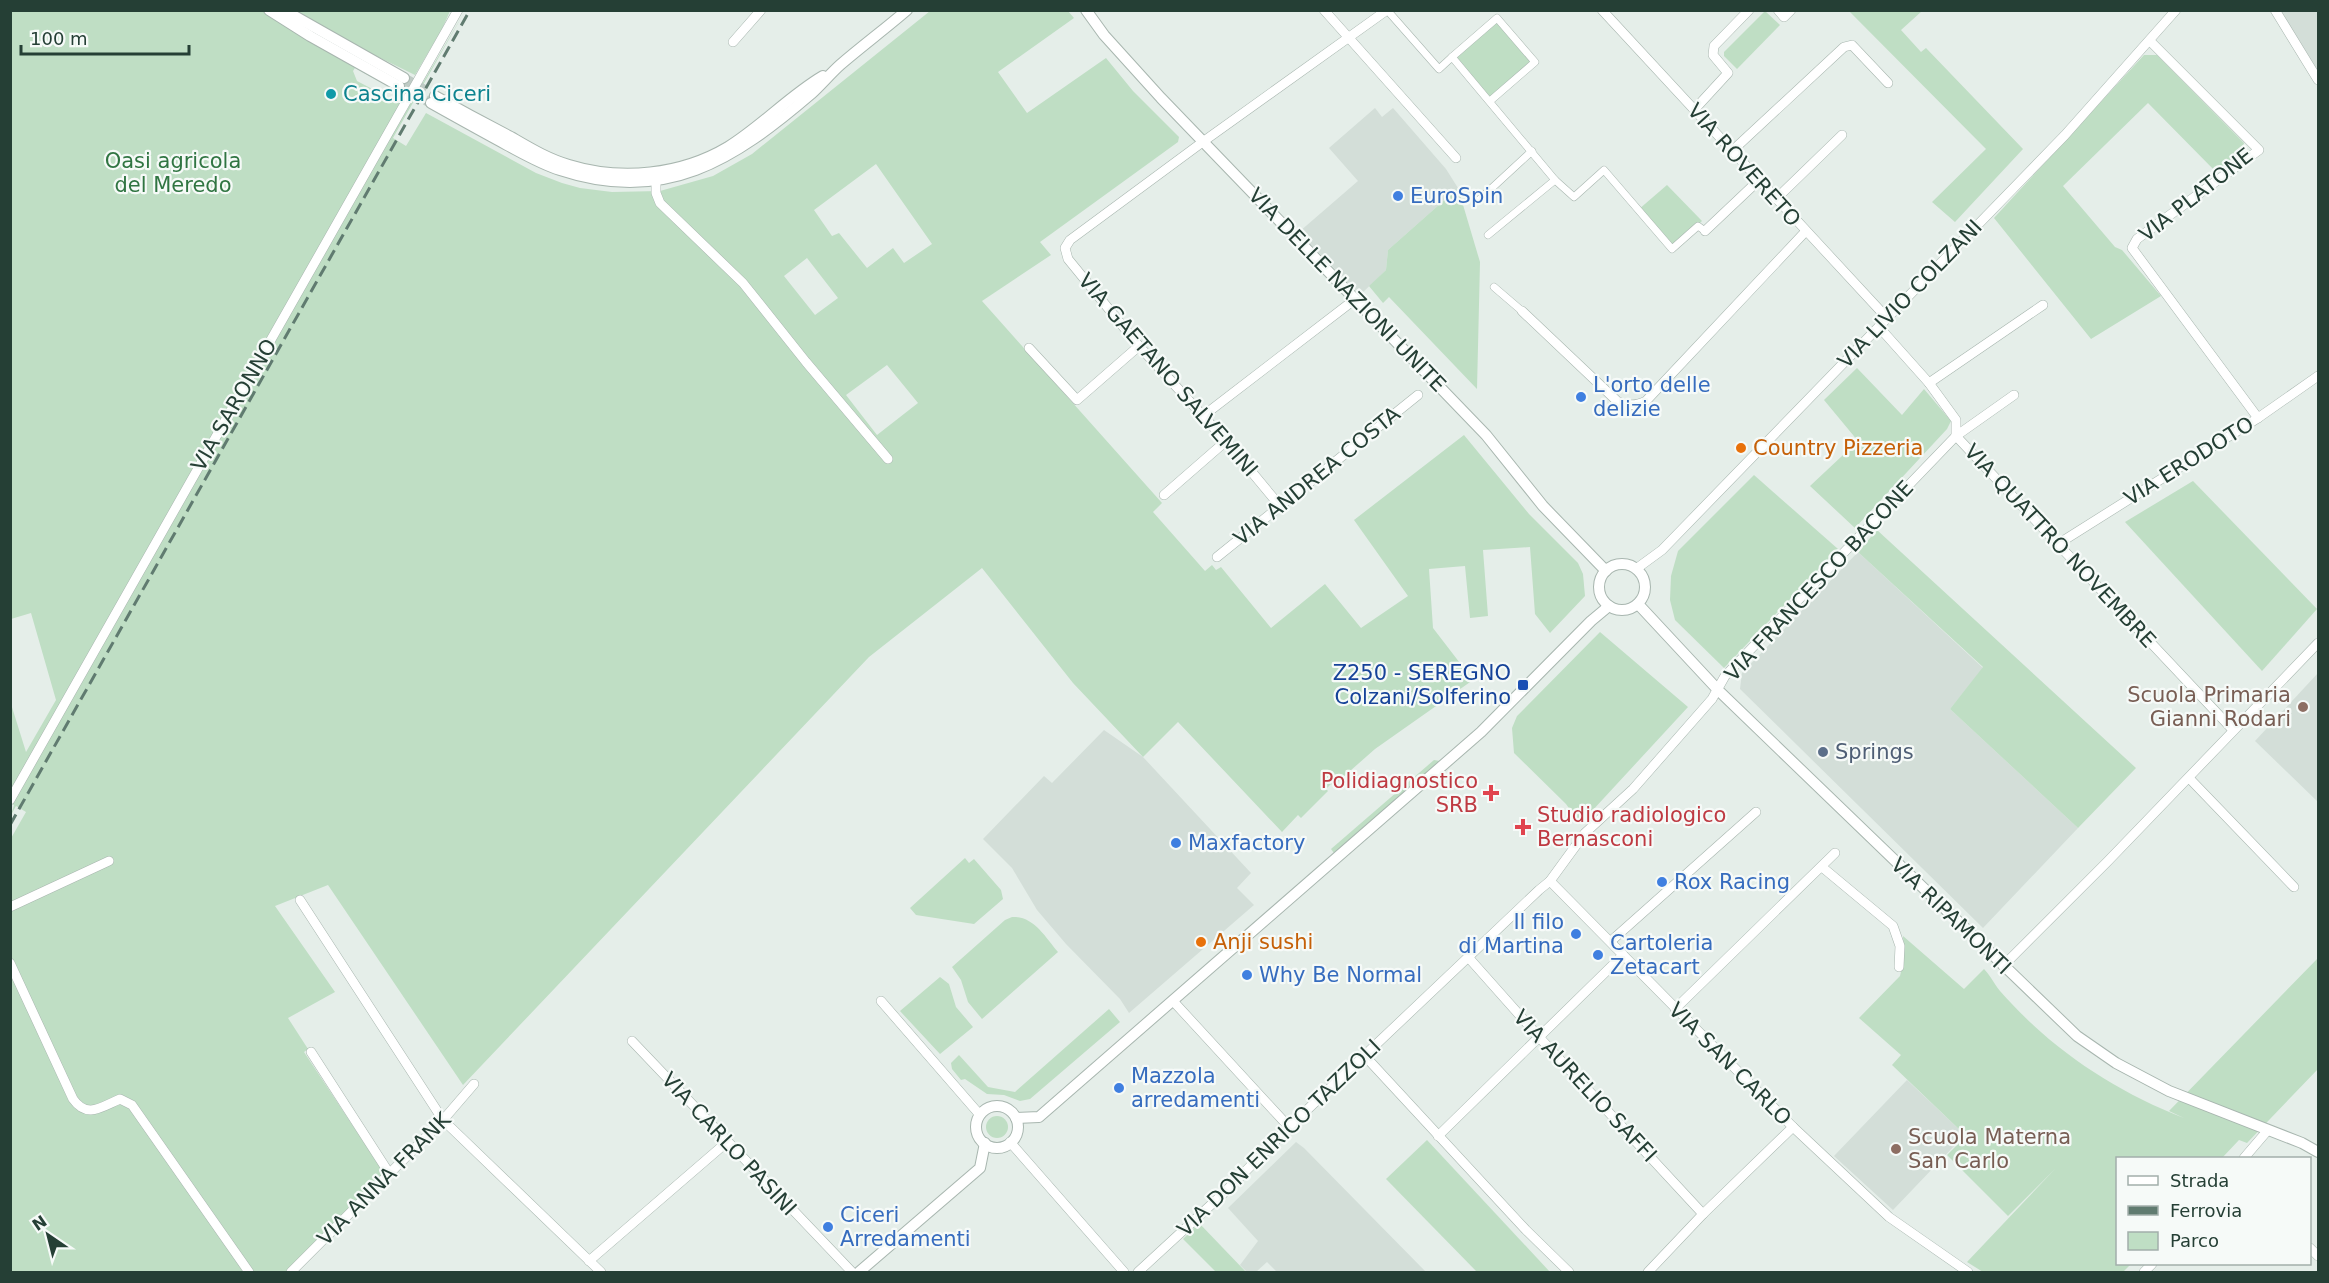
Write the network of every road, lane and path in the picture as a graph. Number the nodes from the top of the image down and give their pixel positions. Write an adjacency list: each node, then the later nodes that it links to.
1 (269, 10): 2 (street)
2 (284, 10)
3 (458, 10): 66 (street, VIA SARONNO)
4 (761, 10): 17 (street)
5 (907, 10): 19 (street)
6 (1086, 10): 25 (street, VIA DELLE NAZIONI UNITE)
7 (1324, 10): 15 (street)
8 (1387, 10): 15 (street); 18 (street)
9 (1602, 10): 23 (street, VIA ROVERETO)
10 (1749, 10): 23 (street)
11 (1778, 10): 12 (street)
12 (1791, 10)
13 (2176, 10): 16 (street, VIA LIVIO COLZANI)
14 (2275, 10): 20 (street)
15 (1348, 37): 25 (street); 28 (street)
16 (2150, 41): 41 (street, VIA LIVIO COLZANI); 50 (street, VIA PLATONE)
17 (734, 42)
18 (1452, 57): 22 (street); 22 (street)
19 (839, 66): 29 (street); 29 (street)
20 (2319, 80)
21 (1888, 83): 26 (street)
22 (1490, 101): 27 (street)
23 (1694, 110): 26 (street, VIA ROVERETO)
24 (1842, 135): 33 (street)
25 (1204, 141): 38 (street, VIA DELLE NAZIONI UNITE); 43 (street, VIA GAETANO SALVEMINI)
26 (1732, 151): 31 (street, VIA ROVERETO)
27 (1532, 152): 30 (street); 32 (street)
28 (1456, 158)
29 (656, 180): 53 (street)
30 (1555, 180): 34 (street); 36 (street)
31 (1759, 180): 33 (street, VIA ROVERETO); 34 (street)
32 (1480, 199)
33 (1776, 199): 35 (street, VIA ROVERETO)
34 (1705, 231)
35 (1805, 232): 40 (street); 41 (street, VIA ROVERETO)
36 (1488, 236)
37 (1494, 287): 40 (street)
38 (1354, 300): 49 (street); 59 (street, VIA DELLE NAZIONI UNITE)
39 (2043, 305): 46 (street)
40 (1522, 311)
41 (1887, 318): 42 (street, VIA LIVIO COLZANI)
42 (1879, 327): 46 (street, VIA QUATTRO NOVEMBRE); 58 (street, VIA LIVIO COLZANI)
43 (1139, 346): 44 (street); 49 (street, VIA GAETANO SALVEMINI)
44 (1029, 348)
45 (2319, 376): 50 (street, VIA ERODOTO)
46 (1929, 383): 51 (street, VIA QUATTRO NOVEMBRE)
47 (1418, 395): 55 (street, VIA ANDREA COSTA)
48 (2014, 395): 51 (street, VIA FRANCESCO BACONE)
49 (1203, 416): 52 (street, VIA GAETANO SALVEMINI)
50 (2258, 418): 56 (street, VIA ERODOTO)
51 (1956, 436): 56 (street, VIA QUATTRO NOVEMBRE); 63 (street, VIA FRANCESCO BACONE)
52 (1226, 441): 54 (street); 55 (street, VIA GAETANO SALVEMINI)
53 (888, 459)
54 (1164, 495)
55 (1281, 506): 57 (street, VIA ANDREA COSTA)
56 (2058, 544): 64 (street, VIA QUATTRO NOVEMBRE)
57 (1217, 557)
58 (1636, 569): 59 (street); 60 (street)
59 (1606, 571): 61 (street)
60 (1638, 604): 61 (street); 63 (street, VIA RIPAMONTI)
61 (1609, 606): 81 (street)
62 (2319, 643): 64 (street)
63 (1719, 691): 71 (street, VIA FRANCESCO BACONE); 79 (street, VIA RIPAMONTI)
64 (2233, 730): 65 (street)
65 (2189, 778): 72 (street); 79 (street)
66 (10, 800)
67 (1756, 812): 75 (street)
68 (1835, 853): 70 (street)
69 (109, 861): 74 (street)
70 (1822, 867): 80 (street); 83 (street)
71 (1550, 881): 75 (street, VIA SAN CARLO); 77 (street, VIA DON ENRICO TAZZOLI)
72 (2294, 887)
73 (300, 900): 91 (street)
74 (10, 908)
75 (1611, 941): 76 (street, VIA SAN CARLO)
76 (1623, 955): 83 (street, VIA SAN CARLO); 84 (street)
77 (1468, 957): 84 (street, VIA AURELIO SAFFI); 87 (street, VIA DON ENRICO TAZZOLI)
78 (10, 963): 104 (street)
79 (2003, 966): 94 (street, VIA RIPAMONTI)
80 (1899, 967)
81 (1173, 1000): 90 (street); 92 (street)
82 (881, 1001): 89 (street)
83 (1675, 1009): 93 (street, VIA SAN CARLO)
84 (1539, 1037): 95 (street); 102 (street, VIA AURELIO SAFFI)
85 (632, 1041): 96 (street, VIA CARLO PASINI)
86 (311, 1052): 101 (street)
87 (1364, 1055): 92 (street, VIA DON ENRICO TAZZOLI); 95 (street)
88 (474, 1084): 91 (street, VIA ANNA FRANK)
89 (980, 1115): 90 (street); 97 (street)
90 (1016, 1118): 98 (street)
91 (443, 1120): 101 (street, VIA ANNA FRANK); 103 (street)
92 (1288, 1127): 110 (street, VIA DON ENRICO TAZZOLI)
93 (1793, 1127): 102 (street); 113 (street, VIA SAN CARLO)
94 (2268, 1130): 99 (street, VIA RIPAMONTI); 100 (street)
95 (1438, 1136): 111 (street)
96 (727, 1142): 103 (street); 107 (street, VIA CARLO PASINI)
97 (985, 1143): 98 (street); 108 (street)
98 (1010, 1143): 109 (street)
99 (2319, 1152)
100 (2245, 1157)
101 (389, 1173): 105 (street, VIA ANNA FRANK)
102 (1703, 1214): 112 (street)
103 (589, 1261): 106 (street)
104 (249, 1272)
105 (291, 1272)
106 (601, 1272)
107 (852, 1272)
108 (859, 1272)
109 (1124, 1272)
110 (1138, 1272)
111 (1569, 1272)
112 (1648, 1272)
113 (1968, 1272)

